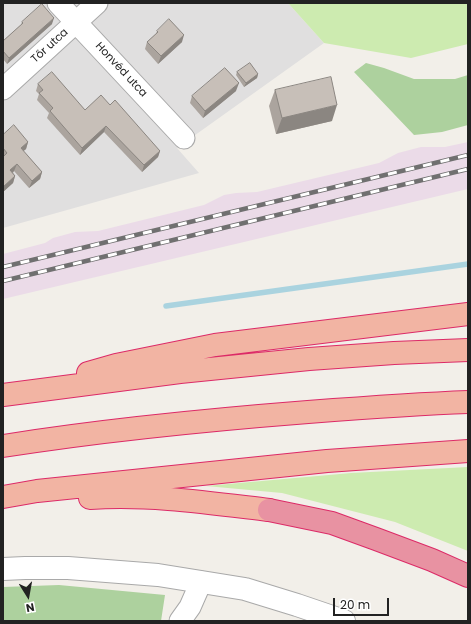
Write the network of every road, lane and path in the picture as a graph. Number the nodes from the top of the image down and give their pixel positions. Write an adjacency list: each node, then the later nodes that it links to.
1 (58, 3): 3 (street, Honvéd utca)
2 (97, 3): 3 (street, Tőr utca)
3 (76, 23): 4 (street, Tőr utca); 5 (street, Honvéd utca)
4 (3, 89)
5 (184, 138)
6 (468, 314): 8 (highway)
7 (468, 350): 8 (highway)
8 (26, 392): 9 (highway)
9 (3, 395)
10 (468, 402): 11 (highway)
11 (3, 446)
12 (468, 452): 13 (highway)
13 (3, 497)
14 (3, 505): 16 (highway)
15 (3, 569): 17 (street)
16 (468, 576)
17 (201, 582): 18 (street); 19 (street)
18 (180, 621)
19 (344, 621)

